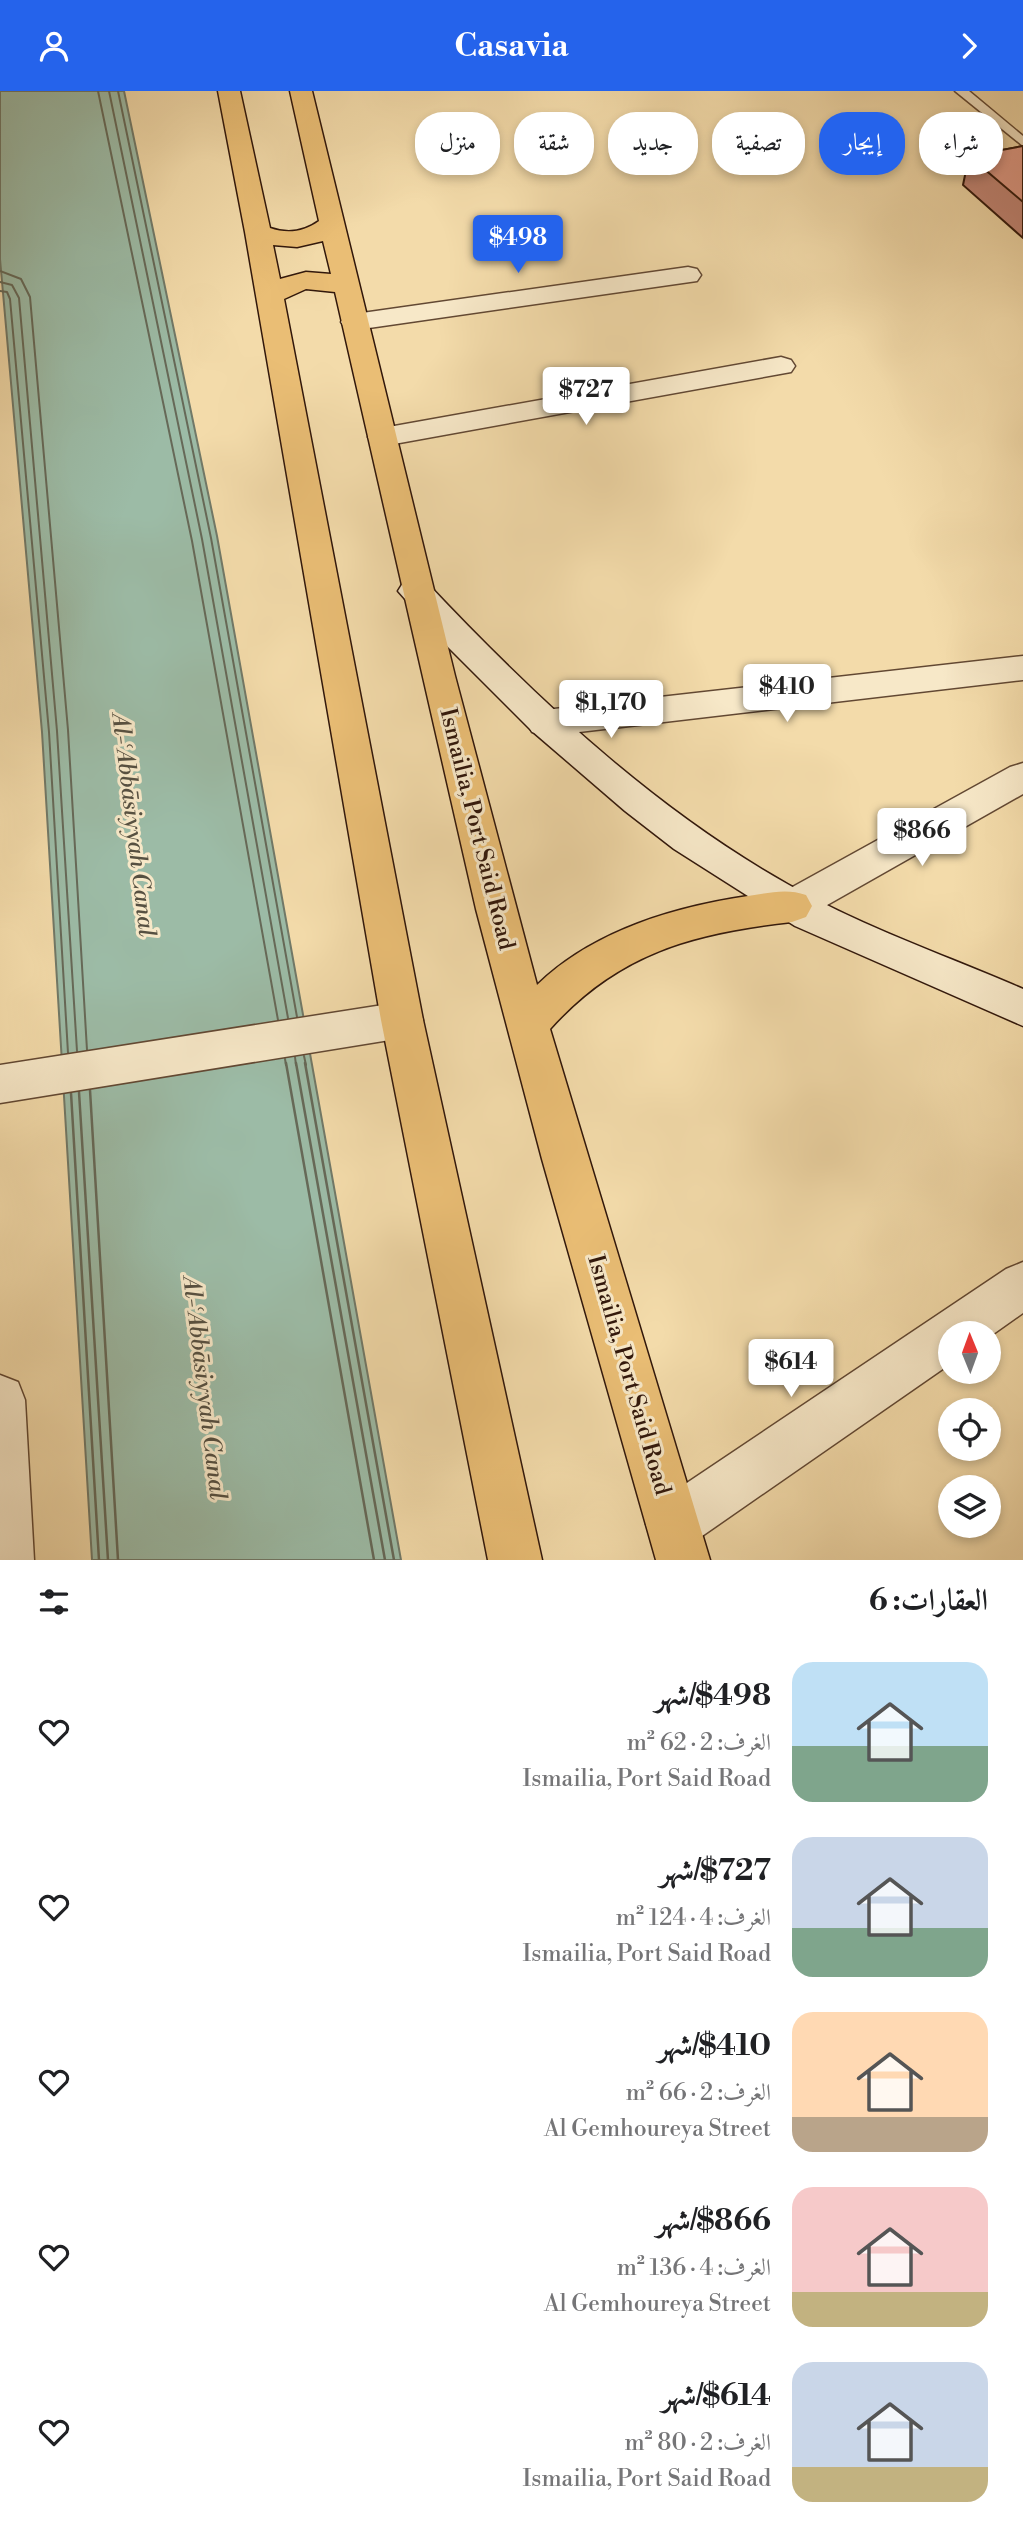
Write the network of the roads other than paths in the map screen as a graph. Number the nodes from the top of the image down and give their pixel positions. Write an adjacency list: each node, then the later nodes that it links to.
1 (229, 91): 6 (highway)
2 (301, 91): 5 (highway, Ismailia, Port Said Road)
3 (961, 91): 4 (lane)
4 (1023, 142)
5 (332, 223): 6 (highway); 9 (highway, Ismailia, Port Said Road)
6 (258, 232): 8 (highway)
7 (688, 275): 9 (street)
8 (269, 297): 9 (highway); 18 (highway)
9 (351, 305): 11 (highway, Ismailia, Port Said Road)
10 (781, 366): 11 (street)
11 (383, 437): 12 (highway, Ismailia, Port Said Road)
12 (415, 591): 14 (street); 19 (highway, Ismailia, Port Said Road)
13 (1023, 668): 14 (street)
14 (545, 723): 16 (street)
15 (1023, 777): 16 (street)
16 (792, 906): 17 (street); 19 (highway)
17 (1023, 1008)
18 (402, 1020): 20 (street); 27 (highway)
19 (527, 1025): 25 (highway, Ismailia, Port Said Road)
20 (0, 1084)
21 (1023, 1285): 22 (street)
22 (970, 1321)
23 (938, 1344): 25 (street)
24 (0, 1400): 26 (street)
25 (678, 1542)
26 (7, 1560)
27 (514, 1560)

